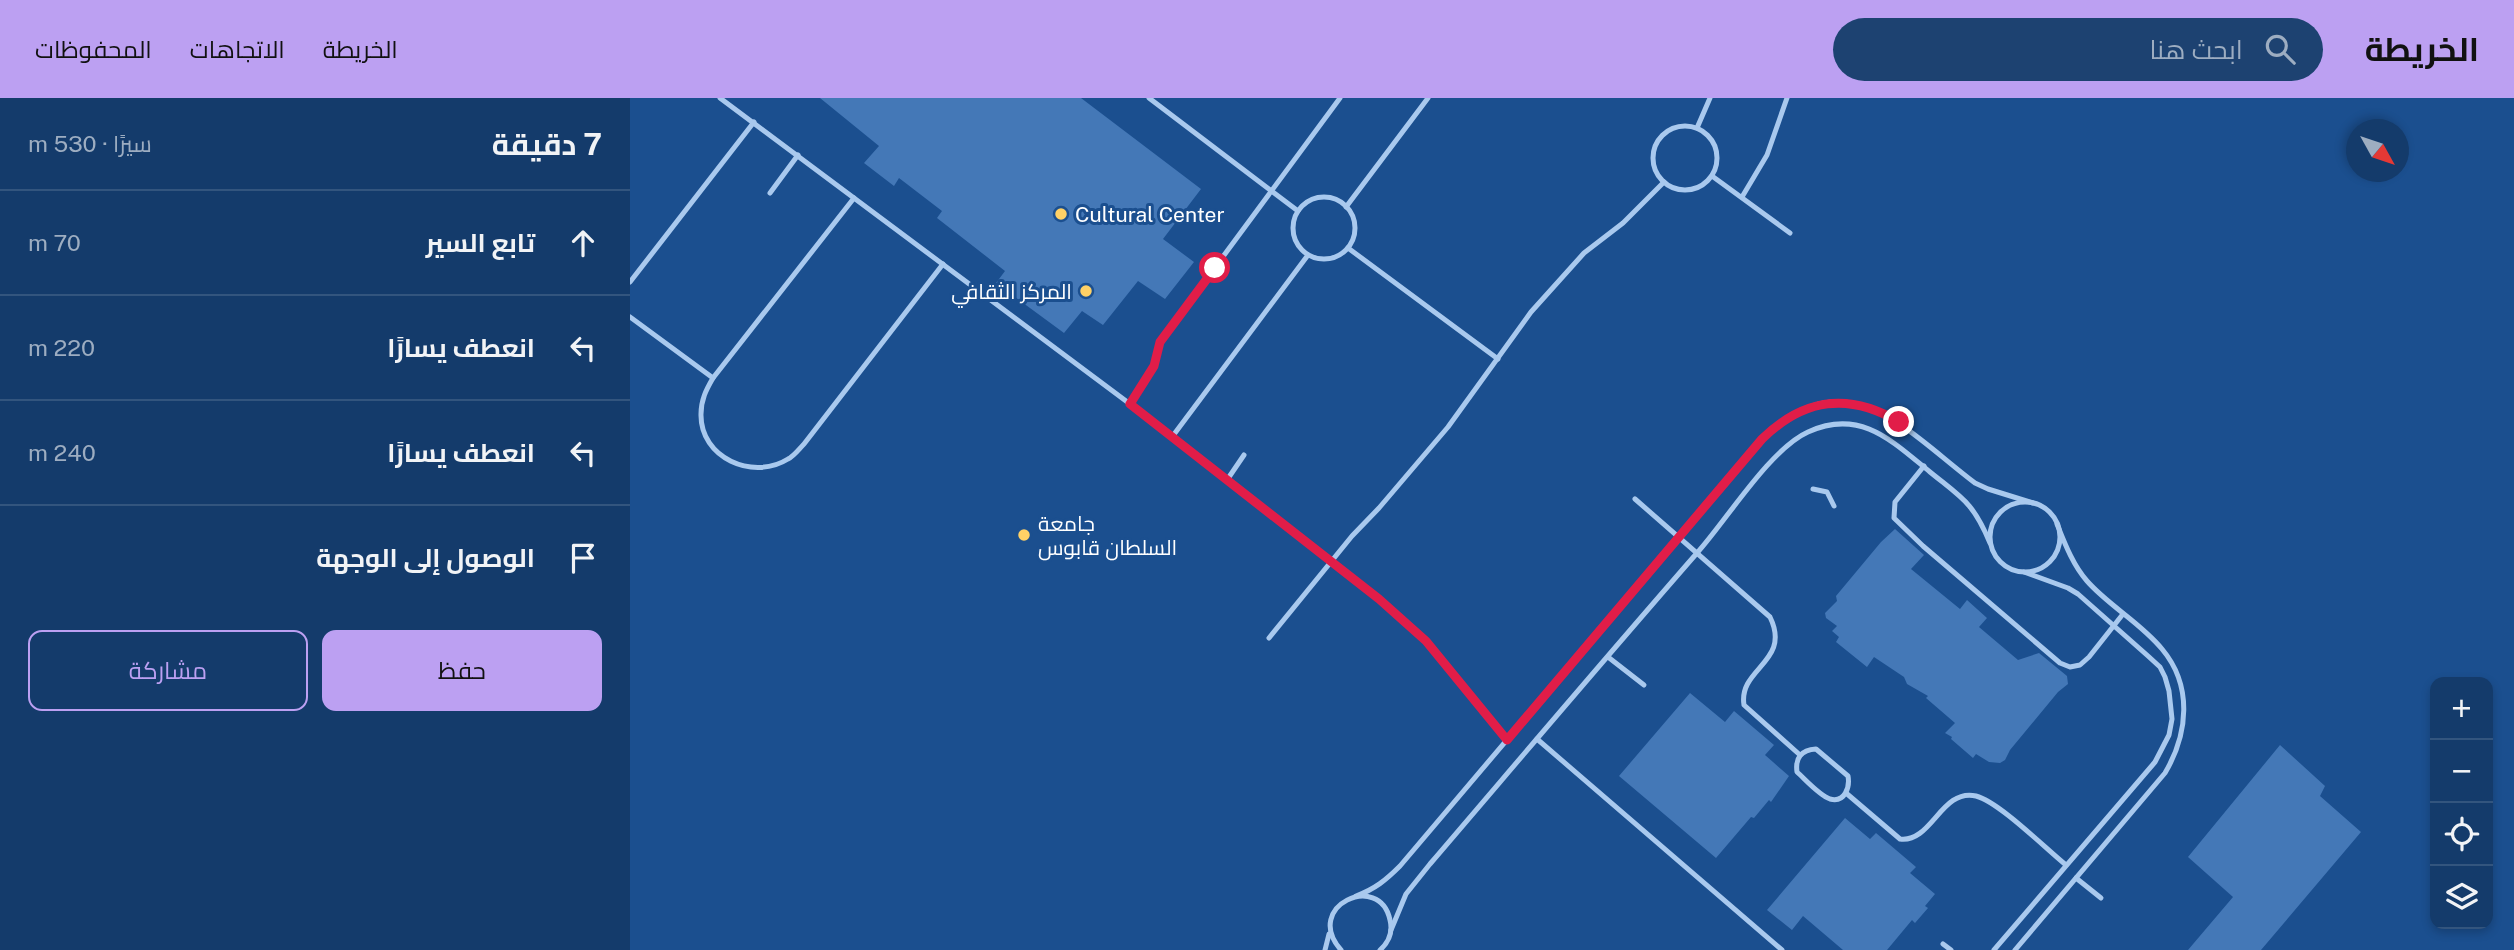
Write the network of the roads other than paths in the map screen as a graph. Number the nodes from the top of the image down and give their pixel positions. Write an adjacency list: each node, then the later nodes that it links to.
1 (720, 98): 7 (lane)
2 (1149, 98): 12 (lane)
3 (1340, 98): 12 (lane)
4 (1429, 98): 16 (lane)
5 (1710, 98): 8 (lane)
6 (1787, 98): 14 (lane)
7 (754, 122): 9 (lane); 22 (lane)
8 (1697, 128): 10 (lane); 11 (lane)
9 (798, 155): 13 (lane); 15 (lane)
10 (1712, 176): 11 (lane); 14 (lane)
11 (1664, 183): 24 (lane)
12 (1271, 192): 17 (lane); 26 (lane)
13 (770, 193)
14 (1742, 197): 18 (lane)
15 (854, 198): 21 (lane); 25 (lane)
16 (1346, 207): 17 (lane); 19 (lane)
17 (1298, 211): 20 (lane)
18 (1790, 233)
19 (1348, 248): 20 (lane); 24 (lane)
20 (1308, 255): 27 (lane)
21 (943, 264): 25 (lane); 26 (lane)
22 (630, 282)
23 (630, 317): 25 (lane)
24 (1498, 359): 39 (lane)
25 (713, 378)
26 (1130, 404): 27 (lane)
27 (1172, 437): 30 (lane)
28 (1244, 455): 30 (lane)
29 (1924, 466): 37 (lane); 38 (lane); 42 (lane)
30 (1227, 480): 39 (lane)
31 (1812, 489): 34 (lane)
32 (1635, 499): 36 (lane)
33 (2033, 503): 35 (lane); 36 (lane); 37 (lane)
34 (1834, 506)
35 (2057, 524): 40 (lane); 41 (lane)
36 (1679, 537): 38 (lane); 47 (lane)
37 (1990, 543): 40 (lane)
38 (1698, 553): 44 (lane); 48 (lane)
39 (1332, 562): 43 (lane); 47 (lane)
40 (2024, 572): 42 (lane)
41 (2123, 614): 42 (lane); 51 (lane)
42 (2113, 625): 50 (lane)
43 (1269, 638)
44 (1608, 657): 45 (lane); 46 (lane)
45 (1644, 685)
46 (1537, 739): 55 (lane); 60 (lane)
47 (1507, 740): 52 (lane)
48 (1800, 755): 49 (lane); 49 (lane)
49 (1846, 793): 50 (lane)
50 (2066, 865): 62 (lane)
51 (2076, 877): 53 (lane); 63 (lane)
52 (1356, 896): 54 (lane); 55 (lane)
53 (2101, 898)
54 (1330, 924): 57 (lane); 58 (lane)
55 (1391, 930): 59 (lane)
56 (1943, 944): 61 (lane)
57 (1325, 950)
58 (1341, 950)
59 (1380, 950)
60 (1782, 950)
61 (1951, 950)
62 (1994, 950)
63 (2015, 950)

